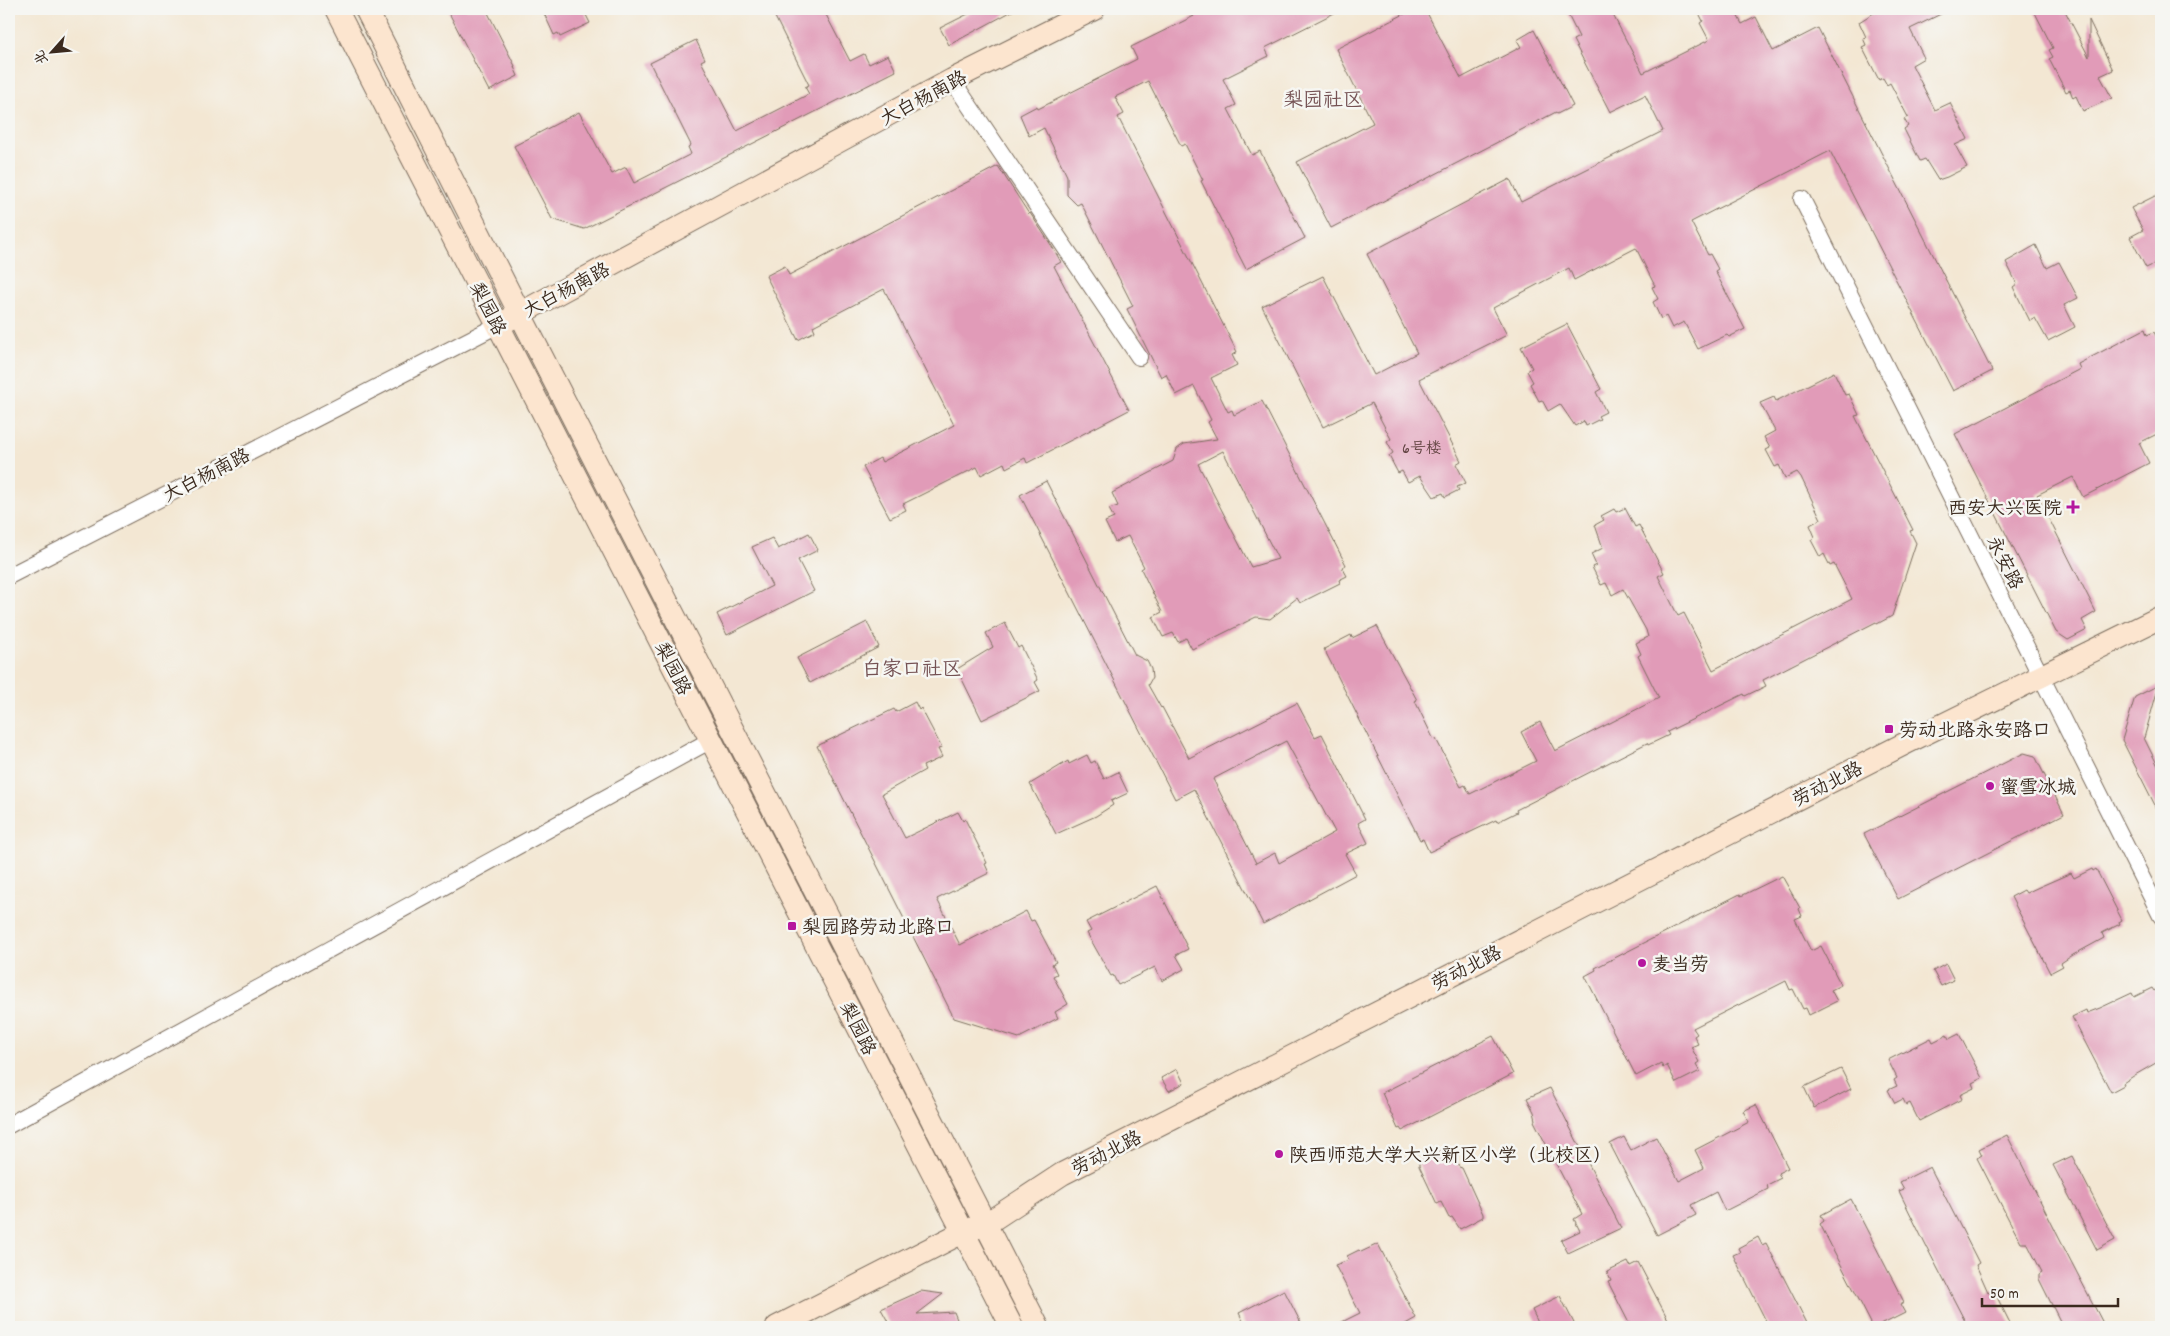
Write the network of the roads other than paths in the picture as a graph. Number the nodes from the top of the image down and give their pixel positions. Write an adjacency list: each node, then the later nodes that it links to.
1 (336, 9): 7 (main road, 梨园路)
2 (366, 9): 6 (main road, 梨园路)
3 (1094, 9): 4 (main road, 大白杨南路)
4 (952, 80): 6 (main road, 大白杨南路); 8 (street)
5 (1802, 199): 11 (street, 永安路)
6 (520, 314): 7 (main road, 大白杨南路); 15 (main road, 梨园路)
7 (498, 325): 9 (street, 大白杨南路); 12 (main road, 梨园路)
8 (1139, 357)
9 (9, 576)
10 (2161, 616): 11 (main road, 劳动北路)
11 (2041, 676): 13 (street, 永安路); 15 (main road, 劳动北路)
12 (711, 740): 14 (street); 16 (main road, 梨园路)
13 (2161, 916)
14 (9, 1125)
15 (986, 1224): 16 (main road, 劳动北路); 19 (main road, 梨园路)
16 (964, 1232): 17 (main road, 劳动北路); 18 (main road, 梨园路)
17 (776, 1327)
18 (1012, 1327)
19 (1038, 1327)

